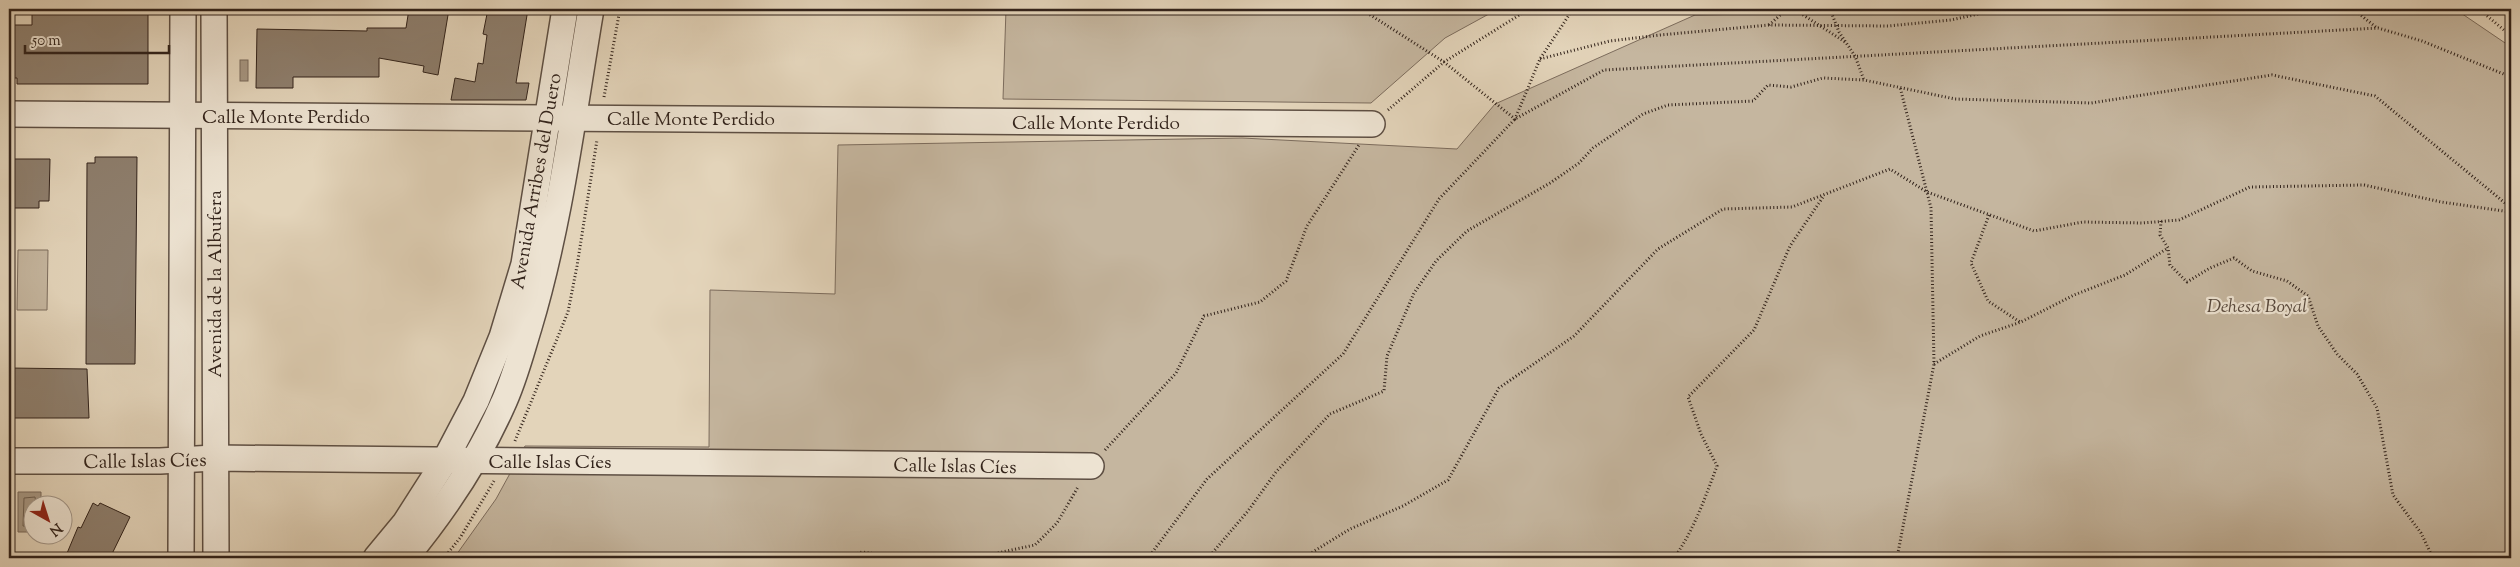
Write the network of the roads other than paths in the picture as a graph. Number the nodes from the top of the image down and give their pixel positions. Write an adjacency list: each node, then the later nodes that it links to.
1 (183, 9): 6 (street, Avenida de la Albufera)
2 (214, 9): 7 (street, Avenida de la Albufera)
3 (565, 9): 8 (street, Avenida Arribes del Duero)
4 (591, 9): 9 (street, Avenida Arribes del Duero)
5 (9, 114): 6 (street, Calle Monte Perdido)
6 (182, 115): 7 (street, Calle Monte Perdido); 13 (street, Avenida de la Albufera)
7 (214, 116): 8 (street, Calle Monte Perdido); 11 (street, Avenida de la Albufera)
8 (548, 117): 9 (street, Calle Monte Perdido); 15 (street, Avenida Arribes del Duero)
9 (572, 118): 10 (street, Calle Monte Perdido); 14 (street, Avenida Arribes del Duero)
10 (1372, 124)
11 (214, 458): 13 (street, Calle Islas Cíes); 15 (street, Calle Islas Cíes); 18 (street, Avenida de la Albufera)
12 (9, 460): 13 (street, Calle Islas Cíes)
13 (181, 460): 17 (street, Avenida de la Albufera)
14 (472, 461): 15 (street, Calle Islas Cíes); 16 (street, Calle Islas Cíes); 20 (street, Avenida Arribes del Duero)
15 (444, 462): 19 (street, Avenida Arribes del Duero)
16 (1091, 466)
17 (181, 558)
18 (216, 558)
19 (376, 558)
20 (405, 558)

